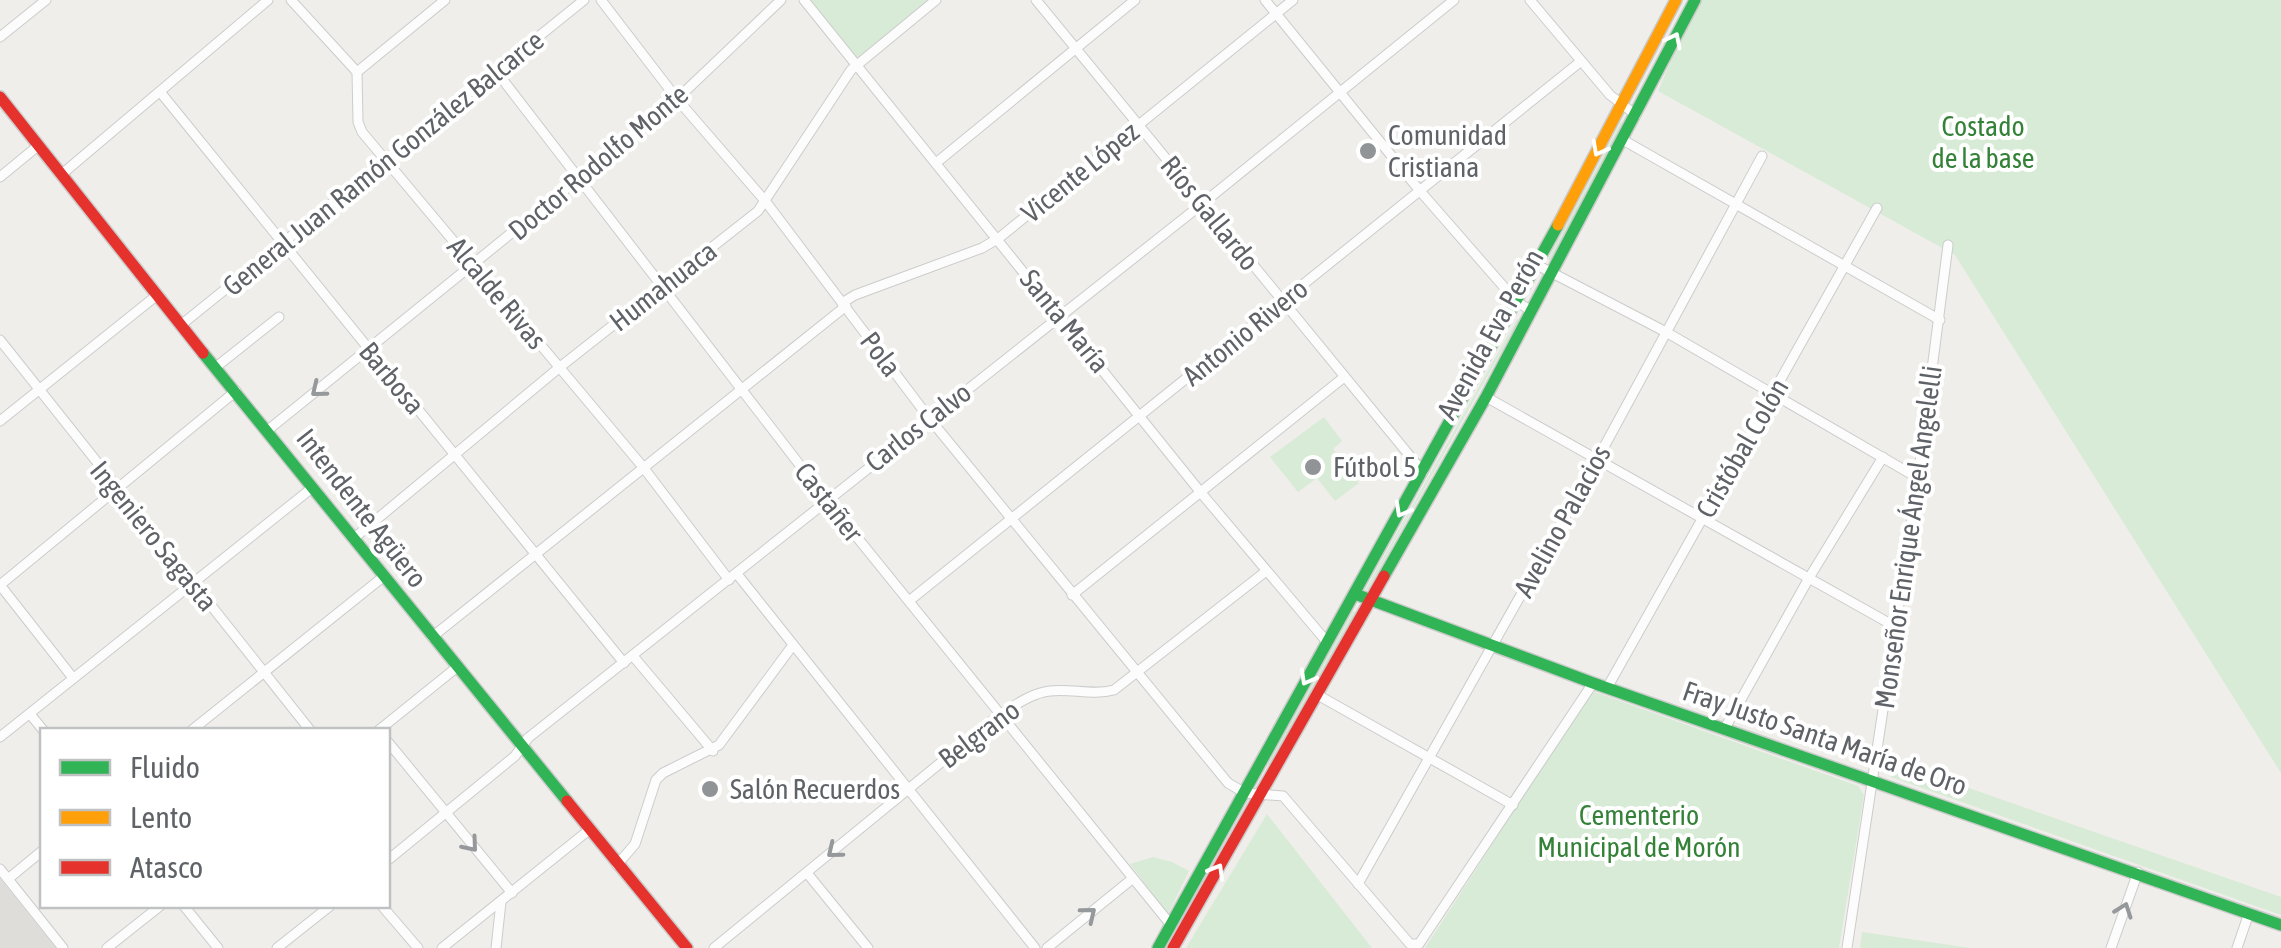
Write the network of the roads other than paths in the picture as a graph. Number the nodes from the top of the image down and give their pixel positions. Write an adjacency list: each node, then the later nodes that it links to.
1 (46, 0): 19 (street)
2 (290, 0): 24 (street)
3 (444, 0): 24 (street)
4 (584, 0): 23 (street, General Juan Ramón González Balcarce)
5 (601, 0): 28 (street, Pola)
6 (781, 0): 28 (street, Doctor Rodolfo Monte)
7 (804, 0): 22 (street, Santa María)
8 (936, 0): 22 (street, Humahuaca)
9 (1036, 0): 20 (street, Ríos Gallardo)
10 (1136, 0): 20 (street)
11 (1266, 0): 18 (street)
12 (1293, 0): 18 (street, Vicente López)
13 (1454, 0): 25 (street, Carlos Calvo)
14 (1530, 0): 21 (street)
15 (1676, 0): 29 (main road, Avenida Eva Perón)
16 (1695, 0): 30 (main road, Avenida Eva Perón, one-way to 16)
17 (261, 2): 26 (street)
18 (1276, 14): 25 (street); 31 (street, Vicente López)
19 (0, 37)
20 (1076, 48): 31 (street, Ríos Gallardo); 36 (street)
21 (1580, 62): 29 (street); 40 (street, Antonio Rivero)
22 (856, 64): 36 (street, Santa María); 41 (street, Humahuaca)
23 (496, 71): 35 (street, General Juan Ramón González Balcarce); 39 (street, Castañer)
24 (357, 72): 35 (street, Alcalde Rivas)
25 (1340, 91): 40 (street); 42 (street, Carlos Calvo)
26 (161, 93): 37 (street); 46 (street, Barbosa)
27 (0, 98): 33 (main road, Intendente Agüero)
28 (677, 99): 39 (street, Doctor Rodolfo Monte); 41 (street, Pola)
29 (1621, 104): 30 (street); 49 (main road, Avenida Eva Perón, one-way to 49)
30 (1636, 115): 32 (main road, Avenida Eva Perón)
31 (1138, 125): 42 (street, Ríos Gallardo); 45 (street, Vicente López)
32 (1622, 140): 43 (street); 51 (main road, Avenida Eva Perón)
33 (39, 146): 37 (main road, Intendente Agüero); 38 (street)
34 (1762, 156): 43 (street, Avelino Palacios)
35 (386, 161): 46 (street, General Juan Ramón González Balcarce); 48 (street, Alcalde Rivas)
36 (936, 163): 45 (street, Santa María)
37 (62, 174): 53 (main road, Intendente Agüero)
38 (0, 177)
39 (578, 178): 48 (street, Doctor Rodolfo Monte); 52 (street, Castañer)
40 (1420, 191): 54 (street, Antonio Rivero); 55 (street)
41 (766, 202): 52 (street, Humahuaca); 56 (street, Pola)
42 (1202, 204): 54 (street, Ríos Gallardo); 58 (street, Carlos Calvo)
43 (1737, 206): 50 (street); 62 (street, Avelino Palacios)
44 (1877, 208): 50 (street, Cristóbal Colón)
45 (999, 238): 56 (street, Vicente López); 58 (street, Santa María)
46 (283, 244): 61 (street, General Juan Ramón González Balcarce); 64 (street, Barbosa)
47 (1948, 245): 60 (street, Monseñor Enrique Ángel Angelelli)
48 (474, 264): 64 (street, Doctor Rodolfo Monte); 66 (street, Alcalde Rivas)
49 (1537, 265): 51 (street); 55 (main road, Avenida Eva Perón)
50 (1844, 267): 60 (street); 71 (street, Cristóbal Colón)
51 (1553, 273): 57 (main road, Avenida Eva Perón); 62 (street)
52 (662, 286): 66 (street, Humahuaca); 68 (street, Castañer)
53 (156, 296): 61 (main road, Intendente Agüero); 69 (street)
54 (1282, 301): 67 (street, Ríos Gallardo); 73 (street, Antonio Rivero)
55 (1517, 302): 57 (street); 81 (main road, Avenida Eva Perón)
56 (844, 305): 68 (street, Vicente López); 74 (street, Pola)
57 (1532, 312): 72 (main road, Avenida Eva Perón)
58 (1060, 317): 73 (street, Santa María); 74 (street, Carlos Calvo)
59 (279, 318): 65 (street)
60 (1940, 320): 82 (street, Monseñor Enrique Ángel Angelelli)
61 (181, 325): 65 (main road, Intendente Agüero)
62 (1666, 332): 71 (street); 79 (street, Avelino Palacios)
63 (0, 340): 69 (street, Ingeniero Sagasta)
64 (368, 350): 76 (street, Doctor Rodolfo Monte, one-way to 76); 77 (street, Barbosa)
65 (216, 367): 70 (main road, Intendente Agüero)
66 (560, 367): 77 (street, Humahuaca); 80 (street, Alcalde Rivas)
67 (1344, 378): 81 (street, Ríos Gallardo); 85 (street)
68 (742, 389): 80 (street, Vicente López); 86 (street, Castañer)
69 (38, 390): 75 (street); 84 (street, Ingeniero Sagasta)
70 (236, 391): 76 (main road, Intendente Agüero); 84 (street)
71 (1774, 392): 78 (street); 87 (street, Cristóbal Colón)
72 (1486, 396): 79 (street); 99 (main road, Avenida Eva Perón)
73 (1141, 415): 85 (street, Santa María); 88 (street, Antonio Rivero)
74 (929, 418): 86 (street, Carlos Calvo); 88 (street, Pola)
75 (0, 421)
76 (268, 430): 83 (main road, Intendente Agüero)
77 (456, 454): 89 (street, Humahuaca); 90 (street, Barbosa)
78 (1882, 457): 82 (street); 94 (street)
79 (1598, 458): 87 (street); 105 (street, Avelino Palacios)
80 (642, 467): 90 (street, Vicente López); 93 (street, Alcalde Rivas)
81 (1423, 472): 97 (main road, Avenida Eva Perón, one-way to 97)
82 (1918, 478): 101 (street, Monseñor Enrique Ángel Angelelli)
83 (312, 488): 89 (main road, Intendente Agüero); 95 (street)
84 (116, 490): 95 (street, Ingeniero Sagasta); 96 (street)
85 (1202, 494): 91 (street, Santa María); 98 (street)
86 (826, 500): 93 (street, Carlos Calvo); 100 (street, Castañer)
87 (1702, 517): 94 (street); 113 (street, Cristóbal Colón)
88 (1012, 520): 98 (street, Pola); 100 (street, Antonio Rivero)
89 (352, 538): 92 (main road, Intendente Agüero)
90 (536, 554): 102 (street, Vicente López); 107 (street, Barbosa)
91 (1265, 572): 103 (street, Santa María); 110 (street, Belgrano)
92 (383, 577): 102 (main road, Intendente Agüero); 109 (street)
93 (733, 577): 104 (street, Alcalde Rivas); 106 (street, Carlos Calvo)
94 (1809, 578): 101 (street); 121 (street)
95 (190, 583): 109 (street, Ingeniero Sagasta); 111 (street)
96 (0, 585): 111 (street)
97 (1355, 594): 99 (main road, Fray Justo Santa María de Oro); 103 (main road, Avenida Eva Perón)
98 (1072, 595): 110 (street, Pola)
99 (1368, 601): 105 (main road, Fray Justo Santa María de Oro); 114 (main road, Avenida Eva Perón)
100 (909, 602): 116 (street, Castañer)
101 (1896, 628): 127 (street, Monseñor Enrique Ángel Angelelli)
102 (432, 637): 108 (main road, Intendente Agüero)
103 (1327, 642): 129 (main road, Avenida Eva Perón, one-way to 129)
104 (794, 645): 125 (street); 128 (street, Alcalde Rivas)
105 (1492, 647): 112 (main road, Fray Justo Santa María de Oro); 126 (street, Avelino Palacios)
106 (633, 656): 107 (street, Carlos Calvo); 125 (street)
107 (624, 663): 124 (street, Carlos Calvo)
108 (456, 668): 120 (street); 124 (main road, Intendente Agüero)
109 (264, 672): 118 (street); 119 (street, Ingeniero Sagasta)
110 (1136, 674): 116 (street, Belgrano); 129 (street, Pola)
111 (72, 678): 115 (street)
112 (1593, 683): 113 (main road, Fray Justo Santa María de Oro); 131 (street)
113 (1607, 688): 121 (main road, Fray Justo Santa María de Oro)
114 (1316, 694): 126 (street); 130 (main road, Avenida Eva Perón)
115 (30, 714): 117 (street); 122 (street)
116 (999, 715): 128 (street, Belgrano); 141 (street, Castañer)
117 (41, 728)
118 (194, 728)
119 (308, 728)
120 (381, 728)
121 (1726, 728): 127 (main road, Fray Justo Santa María de Oro)
122 (0, 737)
123 (390, 744): 132 (street)
124 (522, 747): 132 (street, Carlos Calvo); 133 (main road, Intendente Agüero)
125 (713, 751): 136 (street)
126 (1430, 758): 131 (street); 142 (street, Avelino Palacios)
127 (1872, 783): 138 (main road, Fray Justo Santa María de Oro); 167 (street, Monseñor Enrique Ángel Angelelli)
128 (909, 789): 139 (street, Belgrano, one-way to 139); 163 (street, Alcalde Rivas)
129 (1245, 793): 130 (street); 150 (main road, Avenida Eva Perón)
130 (1262, 794): 142 (street); 166 (main road, Avenida Eva Perón, one-way to 130)
131 (1513, 805): 152 (street)
132 (445, 813): 135 (street, Carlos Calvo); 143 (street, one-way to 143)
133 (589, 830): 136 (main road, Intendente Agüero); 143 (street)
134 (40, 853): 140 (street)
135 (390, 858)
136 (617, 865): 160 (main road, Intendente Agüero)
137 (0, 870): 140 (street)
138 (2138, 872): 149 (main road, Fray Justo Santa María de Oro); 168 (street, one-way to 138)
139 (807, 873): 161 (street, Belgrano); 162 (street)
140 (8, 879): 153 (street)
141 (1132, 880): 150 (street, Castañer); 164 (street, one-way to 141)
142 (1358, 884): 152 (street)
143 (512, 892): 144 (street)
144 (500, 902): 158 (street); 159 (street)
145 (157, 908): 154 (street)
146 (186, 908): 155 (street)
147 (327, 908): 156 (street)
148 (384, 908): 157 (street)
149 (2249, 913): 151 (main road, Fray Justo Santa María de Oro); 169 (street)
150 (1170, 924): 165 (main road, Avenida Eva Perón)
151 (2281, 925)
152 (1416, 946)
153 (63, 948)
154 (107, 948)
155 (218, 948)
156 (277, 948)
157 (418, 948)
158 (442, 948)
159 (496, 948)
160 (687, 948)
161 (714, 948)
162 (868, 948)
163 (1035, 948)
164 (1046, 948)
165 (1158, 948)
166 (1173, 948)
167 (1848, 948)
168 (2110, 948)
169 (2237, 948)

